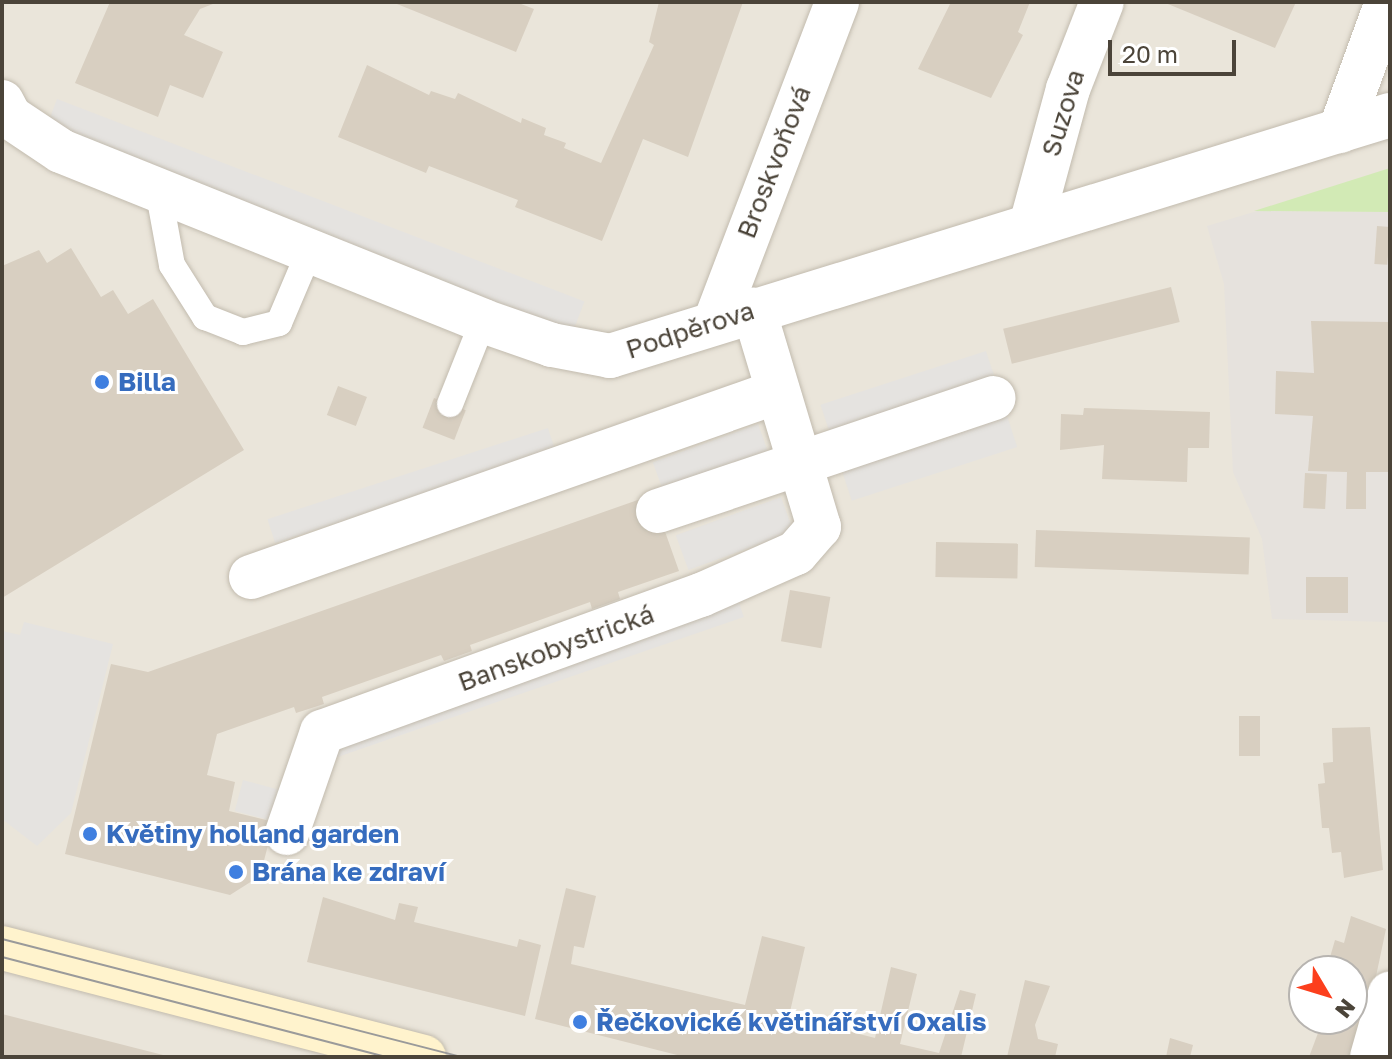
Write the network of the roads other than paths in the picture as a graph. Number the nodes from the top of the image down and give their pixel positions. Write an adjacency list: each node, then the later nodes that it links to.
1 (837, 2): 10 (street, Broskvoňová)
2 (1102, 2): 8 (street, Suzova)
3 (1387, 2): 6 (street)
4 (5, 114): 7 (street, Podpěrova)
5 (1390, 115): 6 (street, Podpěrova)
6 (1340, 131): 8 (street, Podpěrova)
7 (158, 189): 9 (street, Podpěrova); 9 (lane)
8 (1031, 225): 10 (street, Podpěrova)
9 (310, 250): 11 (street, Podpěrova)
10 (734, 316): 11 (street, Podpěrova); 12 (street, Banskobystrická)
11 (483, 321): 14 (lane)
12 (777, 392): 15 (street, Banskobystrická); 17 (street)
13 (994, 398): 15 (street)
14 (450, 404)
15 (802, 466): 16 (street); 18 (street, Banskobystrická)
16 (658, 511)
17 (251, 577)
18 (287, 833)
19 (2, 948): 21 (street)
20 (1390, 994): 22 (street)
21 (424, 1057)
22 (1372, 1057)

